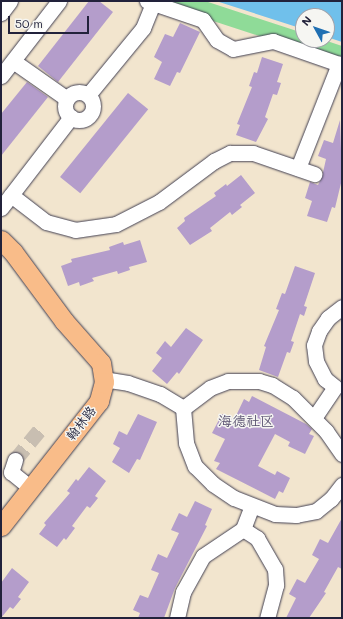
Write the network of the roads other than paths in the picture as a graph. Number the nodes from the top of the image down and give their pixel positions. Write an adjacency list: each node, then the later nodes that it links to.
1 (10, 1): 4 (lane)
2 (59, 1): 5 (lane)
3 (150, 2): 6 (lane); 8 (lane)
4 (1, 14)
5 (13, 61): 7 (lane); 9 (lane)
6 (340, 64): 11 (lane)
7 (1, 76)
8 (88, 95): 9 (lane); 10 (lane)
9 (67, 99): 10 (lane)
10 (71, 117): 13 (lane)
11 (298, 168): 12 (lane); 13 (lane)
12 (314, 174)
13 (12, 195): 14 (lane)
14 (1, 208)
15 (1, 240): 17 (main road, 翰林路)
16 (342, 307): 18 (lane)
17 (103, 379): 19 (lane); 24 (main road, 翰林路)
18 (339, 388): 20 (lane)
19 (183, 408): 20 (lane); 26 (lane)
20 (314, 418): 21 (lane)
21 (342, 454)
22 (15, 460): 24 (lane)
23 (342, 485): 25 (lane)
24 (31, 488): 27 (main road, 翰林路)
25 (336, 502): 26 (lane)
26 (252, 506): 28 (lane)
27 (1, 526)
28 (244, 529): 29 (lane); 30 (lane)
29 (177, 618)
30 (267, 618)

